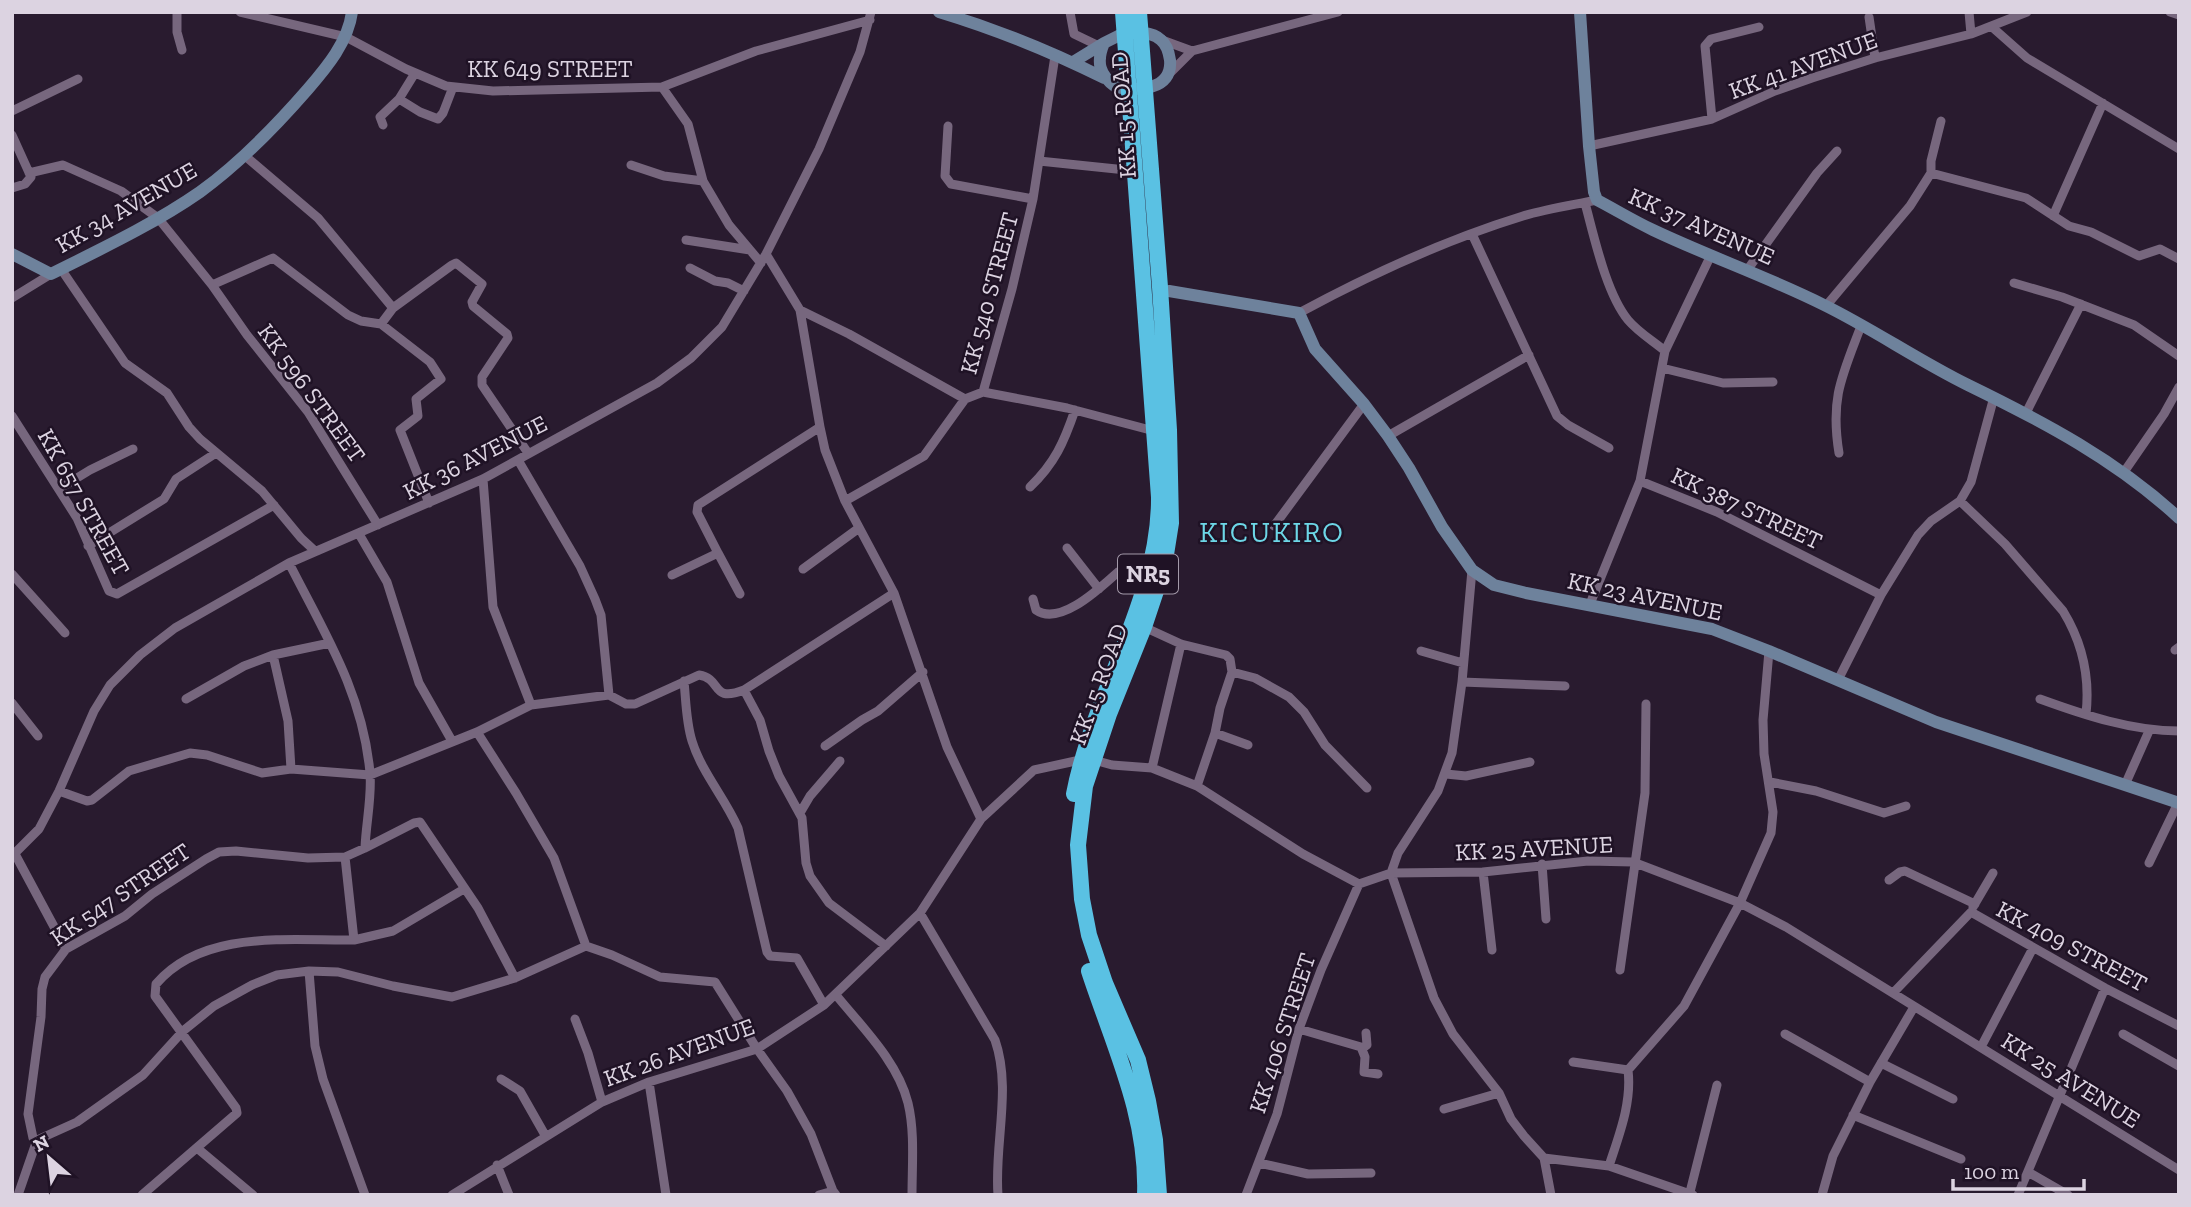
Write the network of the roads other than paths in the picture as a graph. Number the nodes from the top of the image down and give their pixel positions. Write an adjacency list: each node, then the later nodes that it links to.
1 (177, 12): 24 (street)
2 (240, 12): 21 (street, KK 649 STREET)
3 (352, 12): 21 (main road, KK 34 AVENUE)
4 (939, 12): 26 (main road)
5 (1070, 12): 23 (street)
6 (1112, 12): 23 (highway)
7 (1123, 12): 49 (highway, KK 15 ROAD / NR5)
8 (1139, 12): 81 (highway, KK 15 ROAD / NR5)
9 (1148, 12): 22 (highway)
10 (1338, 12): 25 (street)
11 (1580, 12): 43 (main road)
12 (1969, 12): 20 (street)
13 (2027, 12): 19 (street, KK 41 AVENUE)
14 (2170, 12): 16 (street)
15 (871, 16): 34 (street); 62 (street, KK 36 AVENUE)
16 (2179, 16)
17 (1869, 17): 27 (street)
18 (1759, 27): 38 (street)
19 (1992, 27): 20 (street, KK 41 AVENUE); 36 (street)
20 (1971, 34): 27 (street, KK 41 AVENUE)
21 (346, 37): 29 (street, KK 649 STREET); 46 (main road, KK 34 AVENUE)
22 (1156, 37): 23 (main road); 25 (street); 32 (main road)
23 (1106, 42): 28 (main road); 31 (main road)
24 (182, 50)
25 (1192, 51): 32 (street)
26 (1055, 56): 28 (main road); 47 (street, KK 540 STREET)
27 (1875, 58): 38 (street, KK 41 AVENUE)
28 (1073, 62): 31 (main road)
29 (415, 73): 33 (street, KK 649 STREET); 35 (street)
30 (78, 79): 37 (street)
31 (1114, 84): 32 (main road); 49 (highway)
32 (1158, 84): 72 (highway)
33 (453, 87): 34 (street, KK 649 STREET); 35 (street)
34 (662, 87): 52 (street, KK 649 STREET)
35 (399, 99): 40 (street)
36 (2103, 103): 44 (street); 56 (street)
37 (14, 106)
38 (1712, 119): 43 (street, KK 41 AVENUE)
39 (1941, 121): 51 (street)
40 (383, 125)
41 (948, 126): 54 (street)
42 (12, 135): 50 (street)
43 (1589, 146): 55 (main road)
44 (2179, 149)
45 (1837, 151): 67 (street)
46 (244, 155): 57 (main road, KK 34 AVENUE); 76 (street)
47 (1039, 161): 49 (street); 54 (street, KK 540 STREET)
48 (631, 165): 52 (street)
49 (1129, 166): 96 (highway, KK 15 ROAD / NR5)
50 (29, 173): 53 (street); 57 (street, KK 596 STREET)
51 (1931, 173): 56 (street); 75 (street)
52 (703, 181): 60 (street, KK 649 STREET)
53 (12, 188)
54 (1034, 199): 88 (street, KK 540 STREET)
55 (1591, 201): 58 (street); 63 (main road, KK 37 AVENUE); 82 (street)
56 (2053, 215): 64 (street)
57 (158, 218): 68 (main road, KK 34 AVENUE); 70 (street, KK 596 STREET)
58 (1472, 233): 78 (street); 83 (street)
59 (686, 240): 60 (street)
60 (750, 250): 65 (street, KK 649 STREET)
61 (12, 254): 68 (main road, KK 34 AVENUE)
62 (766, 254): 65 (street, KK 36 AVENUE); 77 (street)
63 (1711, 254): 67 (main road, KK 37 AVENUE); 82 (street)
64 (2179, 259)
65 (761, 263): 71 (street, KK 36 AVENUE)
66 (690, 268): 71 (street)
67 (1748, 269): 75 (main road, KK 37 AVENUE)
68 (56, 272): 73 (street); 100 (street)
69 (2014, 283): 74 (street)
70 (212, 285): 79 (street); 114 (street, KK 596 STREET)
71 (744, 290): 101 (street, KK 36 AVENUE)
72 (1169, 291): 78 (main road); 81 (highway)
73 (12, 298)
74 (2081, 304): 84 (street); 93 (street)
75 (1826, 306): 80 (main road, KK 37 AVENUE)
76 (393, 308): 79 (street); 101 (street)
77 (800, 310): 90 (street); 95 (street)
78 (1299, 313): 91 (main road, KK 23 AVENUE)
79 (381, 324): 111 (street)
80 (1861, 326): 89 (main road, KK 37 AVENUE); 102 (street)
81 (1163, 339): 134 (highway, KK 15 ROAD / NR5)
82 (1665, 351): 85 (street)
83 (1529, 355): 97 (street); 98 (street)
84 (2179, 356)
85 (1662, 368): 86 (street); 106 (street)
86 (1773, 382)
87 (2179, 387): 104 (street)
88 (983, 393): 90 (street, KK 540 STREET); 92 (street)
89 (1994, 397): 93 (main road, KK 37 AVENUE); 110 (street)
90 (965, 399): 109 (street, KK 540 STREET)
91 (1364, 404): 97 (main road, KK 23 AVENUE); 115 (street)
92 (1075, 410): 96 (street); 107 (street)
93 (2026, 413): 104 (main road, KK 37 AVENUE)
94 (12, 416): 108 (street, KK 657 STREET)
95 (820, 427): 109 (street); 121 (street)
96 (1154, 431): 127 (highway, KK 15 ROAD / NR5)
97 (1388, 436): 124 (main road, KK 23 AVENUE)
98 (1609, 448)
99 (133, 449): 108 (street)
100 (216, 453): 112 (street); 118 (street)
101 (528, 453): 103 (street, KK 36 AVENUE)
102 (1839, 453)
103 (518, 460): 105 (street, KK 36 AVENUE); 149 (street)
104 (2124, 472): 113 (main road, KK 37 AVENUE)
105 (483, 479): 111 (street, KK 36 AVENUE); 154 (street)
106 (1640, 481): 131 (street, KK 387 STREET); 133 (street, KK 387 STREET)
107 (1030, 487)
108 (59, 489): 118 (street, KK 657 STREET)
109 (845, 501): 116 (street)
110 (1960, 501): 131 (street); 155 (street)
111 (429, 503): 114 (street, KK 36 AVENUE)
112 (274, 505): 118 (street, KK 657 STREET); 120 (street)
113 (2179, 518)
114 (378, 525): 117 (street, KK 36 AVENUE)
115 (1273, 526)
116 (859, 527): 123 (street); 129 (street)
117 (359, 534): 120 (street, KK 36 AVENUE); 161 (street)
118 (88, 547)
119 (1067, 548): 128 (street)
120 (315, 551): 122 (street, KK 36 AVENUE)
121 (718, 553): 126 (street); 130 (street)
122 (289, 563): 136 (street); 175 (street, KK 36 AVENUE)
123 (803, 569)
124 (1472, 570): 133 (main road, KK 23 AVENUE); 141 (street)
125 (12, 574): 135 (street)
126 (672, 575)
127 (1146, 583): 128 (street); 164 (highway, KK 15 ROAD / NR5)
128 (1099, 589): 132 (street)
129 (894, 593): 142 (street); 148 (street)
130 (740, 594)
131 (1881, 595): 144 (street)
132 (1033, 599)
133 (1590, 604): 139 (main road, KK 23 AVENUE)
134 (1144, 627): 137 (street); 164 (highway, KK 15 ROAD / NR5)
135 (65, 634)
136 (331, 643): 140 (street); 170 (street)
137 (1181, 644): 143 (street); 167 (street)
138 (1421, 650): 141 (street)
139 (1769, 651): 144 (main road, KK 23 AVENUE); 171 (street)
140 (273, 654): 150 (street); 168 (street)
141 (1463, 663): 146 (street)
142 (923, 672): 162 (street); 179 (street)
143 (1233, 672): 159 (street); 174 (street)
144 (1838, 680): 172 (main road, KK 23 AVENUE)
145 (684, 681): 148 (street); 149 (street); 208 (street)
146 (1462, 682): 147 (street); 169 (street)
147 (1565, 686)
148 (744, 690): 178 (street)
149 (609, 695): 154 (street)
150 (186, 698)
151 (2040, 699): 155 (street)
152 (12, 703): 160 (street)
153 (1646, 704): 183 (street)
154 (531, 705): 158 (street)
155 (2086, 714): 156 (street)
156 (2149, 731): 157 (street); 172 (street)
157 (2179, 731)
158 (477, 732): 161 (street); 197 (street)
159 (1215, 733): 163 (street); 173 (street)
160 (38, 736)
161 (452, 741): 170 (street)
162 (825, 746)
163 (1248, 746)
164 (1087, 760): 167 (street); 179 (street, KK 26 AVENUE); 258 (highway, KK 15 ROAD / NR5); 259 (highway, KK 15 ROAD / NR5)
165 (840, 761): 178 (street)
166 (1530, 762): 169 (street)
167 (1152, 768): 173 (street)
168 (291, 769): 170 (street); 175 (street)
169 (1446, 774): 187 (street)
170 (370, 775): 180 (street)
171 (1770, 782): 177 (street); 192 (street)
172 (2125, 785): 176 (main road, KK 23 AVENUE)
173 (1197, 786): 190 (street)
174 (1367, 788)
175 (59, 791): 181 (street, KK 36 AVENUE)
176 (2178, 803): 184 (street)
177 (1906, 806)
178 (800, 813): 198 (street)
179 (981, 819): 194 (street, KK 26 AVENUE)
180 (365, 848): 182 (street); 191 (street)
181 (14, 855): 200 (street)
182 (345, 857): 196 (street); 200 (street, KK 547 STREET)
183 (1633, 862): 185 (street, KK 25 AVENUE); 192 (street, KK 25 AVENUE); 202 (street)
184 (2149, 863)
185 (1542, 864): 186 (street, KK 25 AVENUE); 195 (street)
186 (1483, 872): 187 (street, KK 25 AVENUE); 201 (street)
187 (1391, 873): 190 (street, KK 25 AVENUE); 229 (street)
188 (1993, 873): 193 (street)
189 (1889, 880): 193 (street)
190 (1359, 884): 212 (street, KK 406 STREET)
191 (464, 890): 196 (street); 204 (street)
192 (1741, 903): 206 (street, KK 25 AVENUE); 223 (street)
193 (1973, 908): 199 (street, KK 409 STREET); 206 (street, KK 409 STREET)
194 (920, 913): 198 (street, KK 26 AVENUE); 257 (street)
195 (1546, 919)
196 (354, 940): 213 (street)
197 (586, 946): 204 (street); 219 (street)
198 (886, 946): 207 (street, KK 26 AVENUE)
199 (2033, 948): 205 (street, KK 409 STREET); 217 (street)
200 (66, 949): 236 (street, KK 547 STREET)
201 (1492, 950)
202 (1620, 970)
203 (309, 971): 204 (street); 213 (street); 251 (street)
204 (515, 978)
205 (2105, 988): 211 (street, KK 409 STREET); 230 (street)
206 (1894, 992): 209 (street, KK 25 AVENUE)
207 (836, 995): 208 (street, KK 26 AVENUE); 256 (street)
208 (824, 1005): 219 (street, KK 26 AVENUE)
209 (1914, 1007): 217 (street, KK 25 AVENUE); 221 (street)
210 (575, 1019): 232 (street)
211 (2179, 1026)
212 (1299, 1029): 218 (street); 240 (street, KK 406 STREET)
213 (183, 1031): 236 (street); 237 (street)
214 (1366, 1033): 218 (street)
215 (1785, 1034): 227 (street)
216 (2123, 1034): 222 (street)
217 (1982, 1047): 230 (street, KK 25 AVENUE)
218 (1363, 1048): 224 (street)
219 (757, 1049): 226 (street, KK 26 AVENUE); 246 (street)
220 (1573, 1062): 223 (street)
221 (1881, 1063): 227 (street); 231 (street)
222 (2179, 1066)
223 (1628, 1070): 242 (street)
224 (1378, 1074)
225 (501, 1079): 235 (street)
226 (649, 1082): 232 (street, KK 26 AVENUE); 254 (street)
227 (1870, 1082): 234 (street)
228 (1717, 1085): 247 (street)
229 (1499, 1093): 233 (street); 238 (street)
230 (2060, 1096): 243 (street, KK 25 AVENUE); 244 (street)
231 (1953, 1099)
232 (601, 1102): 235 (street, KK 26 AVENUE)
233 (1444, 1109)
234 (1853, 1115): 239 (street); 262 (street)
235 (545, 1135): 241 (street, KK 26 AVENUE)
236 (35, 1139): 248 (street)
237 (197, 1148): 249 (street); 250 (street)
238 (1544, 1158): 242 (street); 261 (street)
239 (1961, 1159)
240 (1259, 1163): 245 (street); 260 (street, KK 406 STREET)
241 (497, 1165): 252 (street, KK 26 AVENUE); 253 (street)
242 (1609, 1166): 247 (street)
243 (2179, 1170)
244 (2028, 1172): 263 (street); 264 (street)
245 (1371, 1173)
246 (834, 1193): 255 (street)
247 (1691, 1194)
248 (18, 1195)
249 (142, 1195)
250 (253, 1195)
251 (365, 1195)
252 (452, 1195)
253 (509, 1195)
254 (666, 1195)
255 (820, 1195)
256 (912, 1195)
257 (998, 1195)
258 (1144, 1195)
259 (1159, 1195)
260 (1246, 1195)
261 (1551, 1195)
262 (1822, 1195)
263 (2018, 1195)
264 (2068, 1195)

